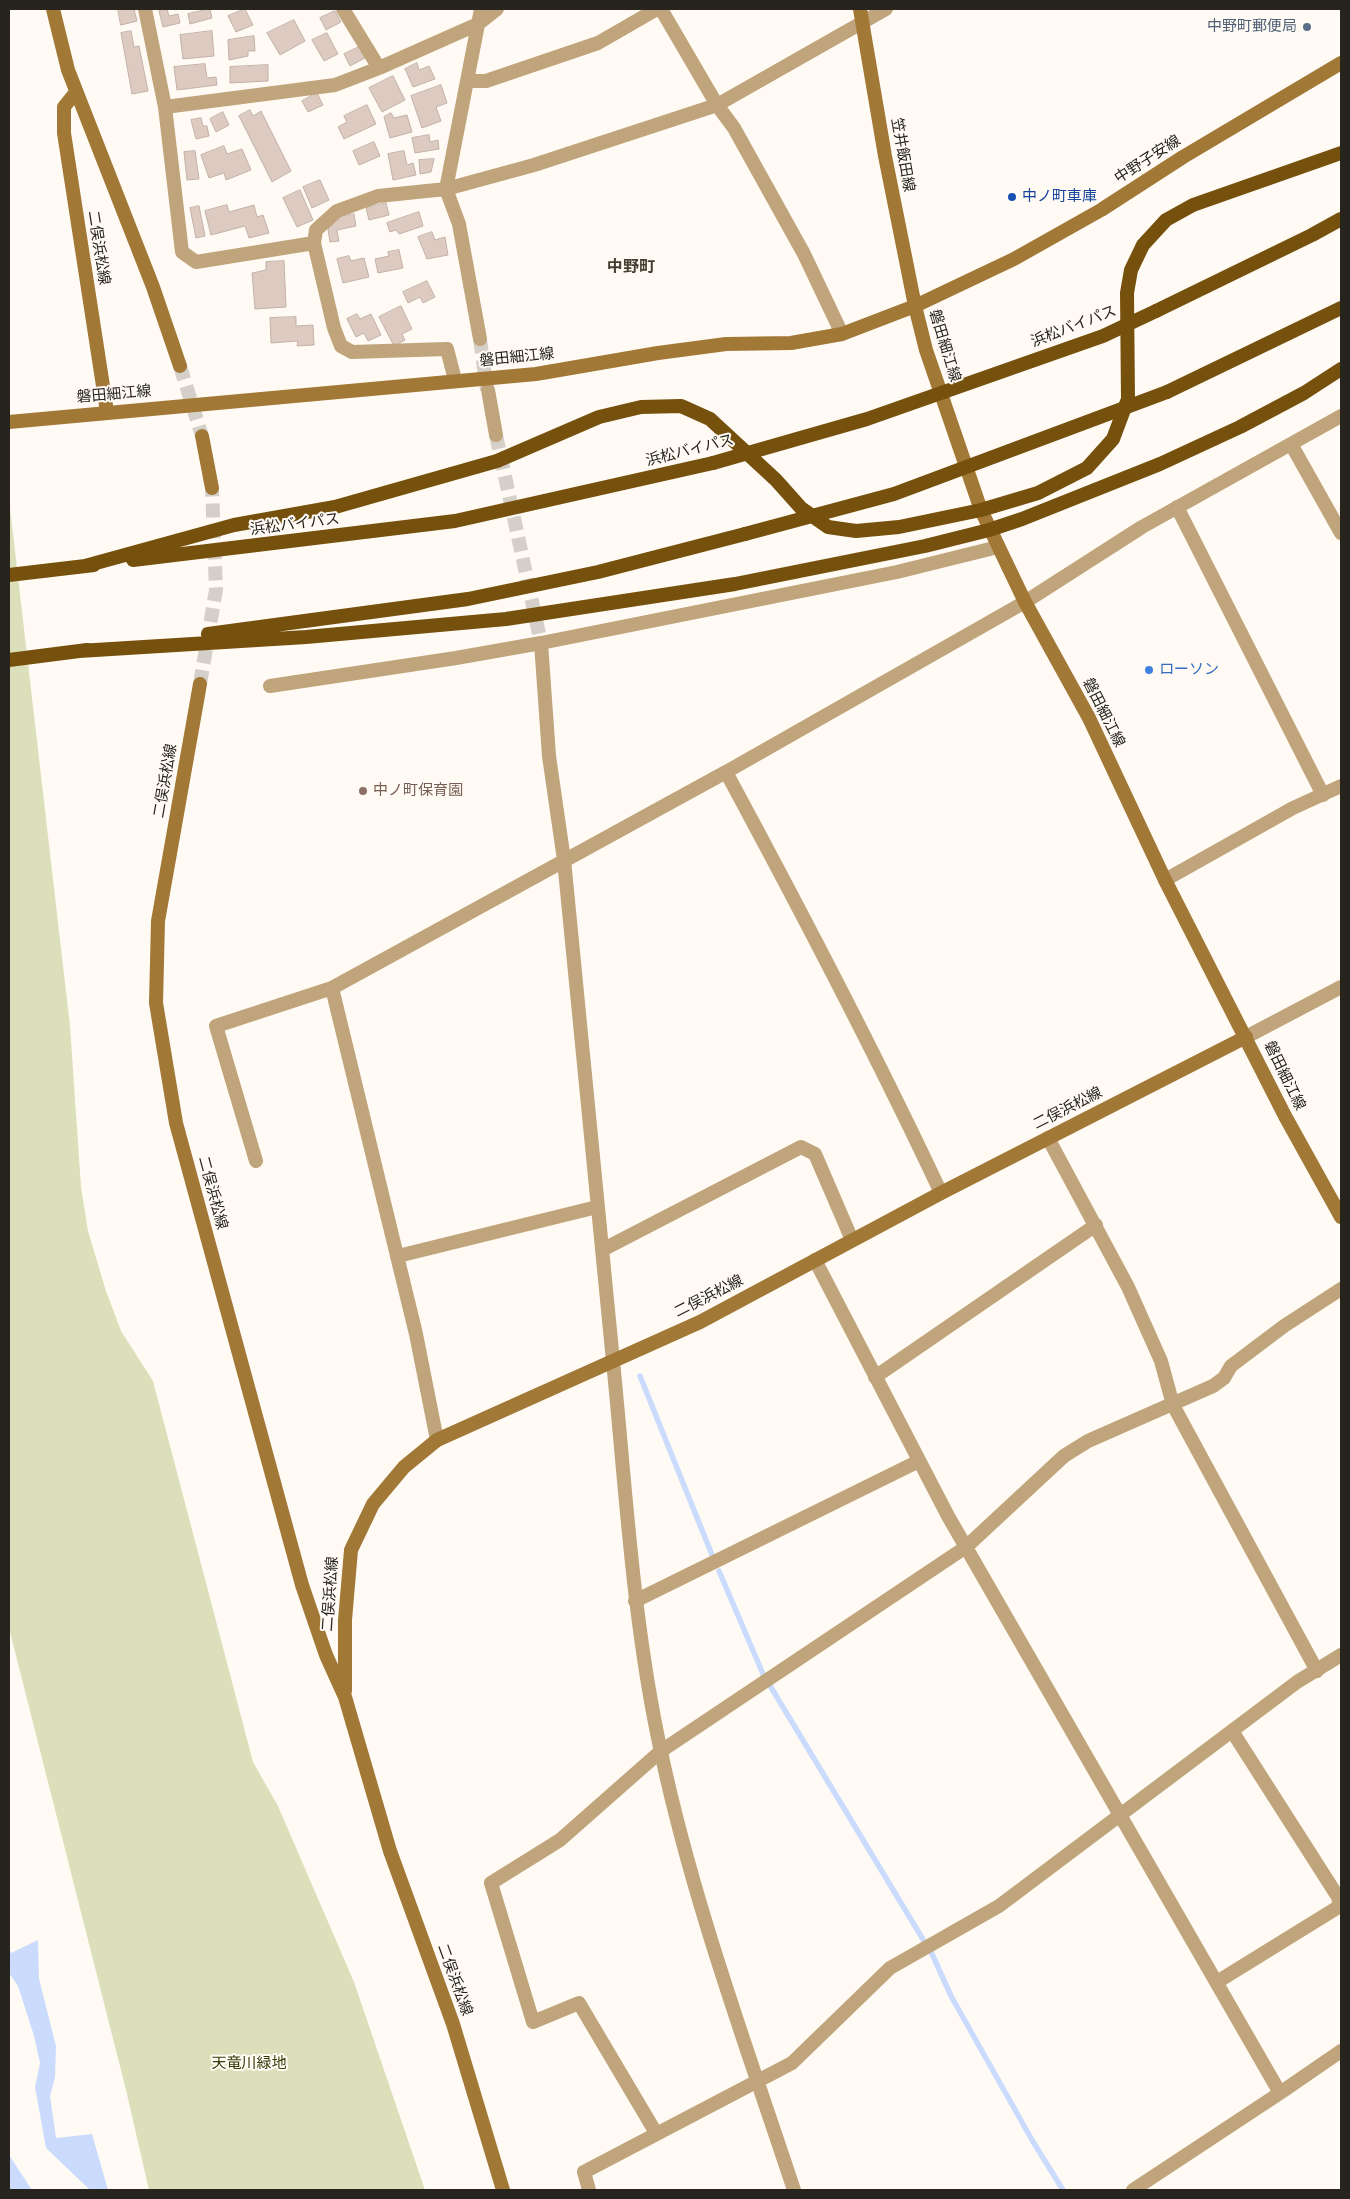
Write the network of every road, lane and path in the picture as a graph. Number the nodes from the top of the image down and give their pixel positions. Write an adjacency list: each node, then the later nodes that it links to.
1 (53, 9): 13 (main road, 二俣浜松線)
2 (145, 9): 15 (street)
3 (343, 9): 11 (street)
4 (481, 9): 9 (street)
5 (497, 9): 9 (street)
6 (659, 9): 12 (street); 14 (street)
7 (886, 9): 8 (street)
8 (861, 16): 14 (street); 20 (main road, 笠井飯田線)
9 (478, 24): 11 (street); 12 (street)
10 (1341, 63): 20 (main road, 中野子安線)
11 (379, 68): 15 (street)
12 (467, 80): 17 (street)
13 (76, 92): 24 (main road, 二俣浜松線); 28 (main road, 二俣浜松線)
14 (717, 105): 17 (street); 22 (street)
15 (165, 107): 19 (street)
16 (1341, 153): 36 (highway)
17 (446, 189): 19 (street); 23 (street)
18 (1341, 218): 40 (highway, 浜松バイパス, bridge)
19 (314, 242): 26 (street)
20 (915, 306): 22 (main road, 磐田細江線); 36 (main road, 磐田細江線)
21 (1341, 308): 44 (highway, bridge)
22 (842, 334): 26 (main road, 磐田細江線)
23 (480, 339)
24 (180, 366)
25 (1341, 369): 37 (highway)
26 (455, 380): 28 (main road, 磐田細江線)
27 (488, 390): 31 (street)
28 (106, 412): 30 (main road, 磐田細江線)
29 (1341, 416): 33 (street)
30 (9, 422)
31 (496, 435)
32 (202, 436): 34 (main road)
33 (1291, 444): 35 (street); 38 (street)
34 (212, 488)
35 (1178, 507): 42 (street); 50 (street)
36 (981, 510): 37 (main road, 磐田細江線); 40 (highway)
37 (990, 530): 39 (main road, 磐田細江線); 44 (highway)
38 (1341, 533)
39 (998, 546): 42 (main road, 磐田細江線); 43 (street)
40 (85, 566): 41 (highway, 浜松バイパス)
41 (9, 576)
42 (1025, 602): 48 (street); 52 (main road, 磐田細江線)
43 (541, 643): 47 (street); 51 (street)
44 (79, 651): 45 (highway)
45 (9, 660)
46 (200, 684): 76 (main road, 二俣浜松線)
47 (270, 686)
48 (726, 772): 51 (street); 58 (street)
49 (1341, 786): 50 (street)
50 (1323, 795): 52 (street)
51 (564, 860): 54 (street); 59 (street)
52 (1165, 880): 55 (main road, 磐田細江線)
53 (1341, 987): 55 (street)
54 (332, 988): 57 (street); 64 (street)
55 (1246, 1037): 56 (main road, 二俣浜松線); 60 (main road, 磐田細江線)
56 (1048, 1138): 58 (main road, 二俣浜松線); 61 (street)
57 (256, 1161)
58 (941, 1193): 62 (main road, 二俣浜松線)
59 (597, 1207): 63 (street); 64 (street)
60 (1341, 1217)
61 (1096, 1225): 68 (street); 69 (street)
62 (852, 1240): 63 (street); 65 (main road, 二俣浜松線)
63 (602, 1250): 67 (street)
64 (398, 1256): 70 (street)
65 (815, 1260): 67 (main road, 二俣浜松線); 68 (street)
66 (1341, 1289): 69 (street)
67 (614, 1361): 70 (main road, 二俣浜松線); 73 (street)
68 (875, 1377): 71 (street)
69 (1173, 1405): 72 (street); 75 (street)
70 (437, 1440): 76 (main road, 二俣浜松線)
71 (919, 1461): 72 (street); 73 (street)
72 (966, 1546): 78 (street); 79 (street)
73 (635, 1601): 78 (street)
74 (1341, 1655): 75 (street)
75 (1317, 1671): 77 (street)
76 (344, 1697): 85 (main road, 二俣浜松線)
77 (1232, 1731): 79 (street); 80 (street)
78 (661, 1751): 82 (street); 84 (street)
79 (1121, 1814): 80 (street); 82 (street)
80 (1217, 1982): 83 (street)
81 (1341, 2051): 83 (street)
82 (758, 2080): 84 (street); 87 (street)
83 (1280, 2093): 88 (street)
84 (656, 2132): 86 (street)
85 (503, 2190)
86 (589, 2190)
87 (794, 2190)
88 (1133, 2190)

